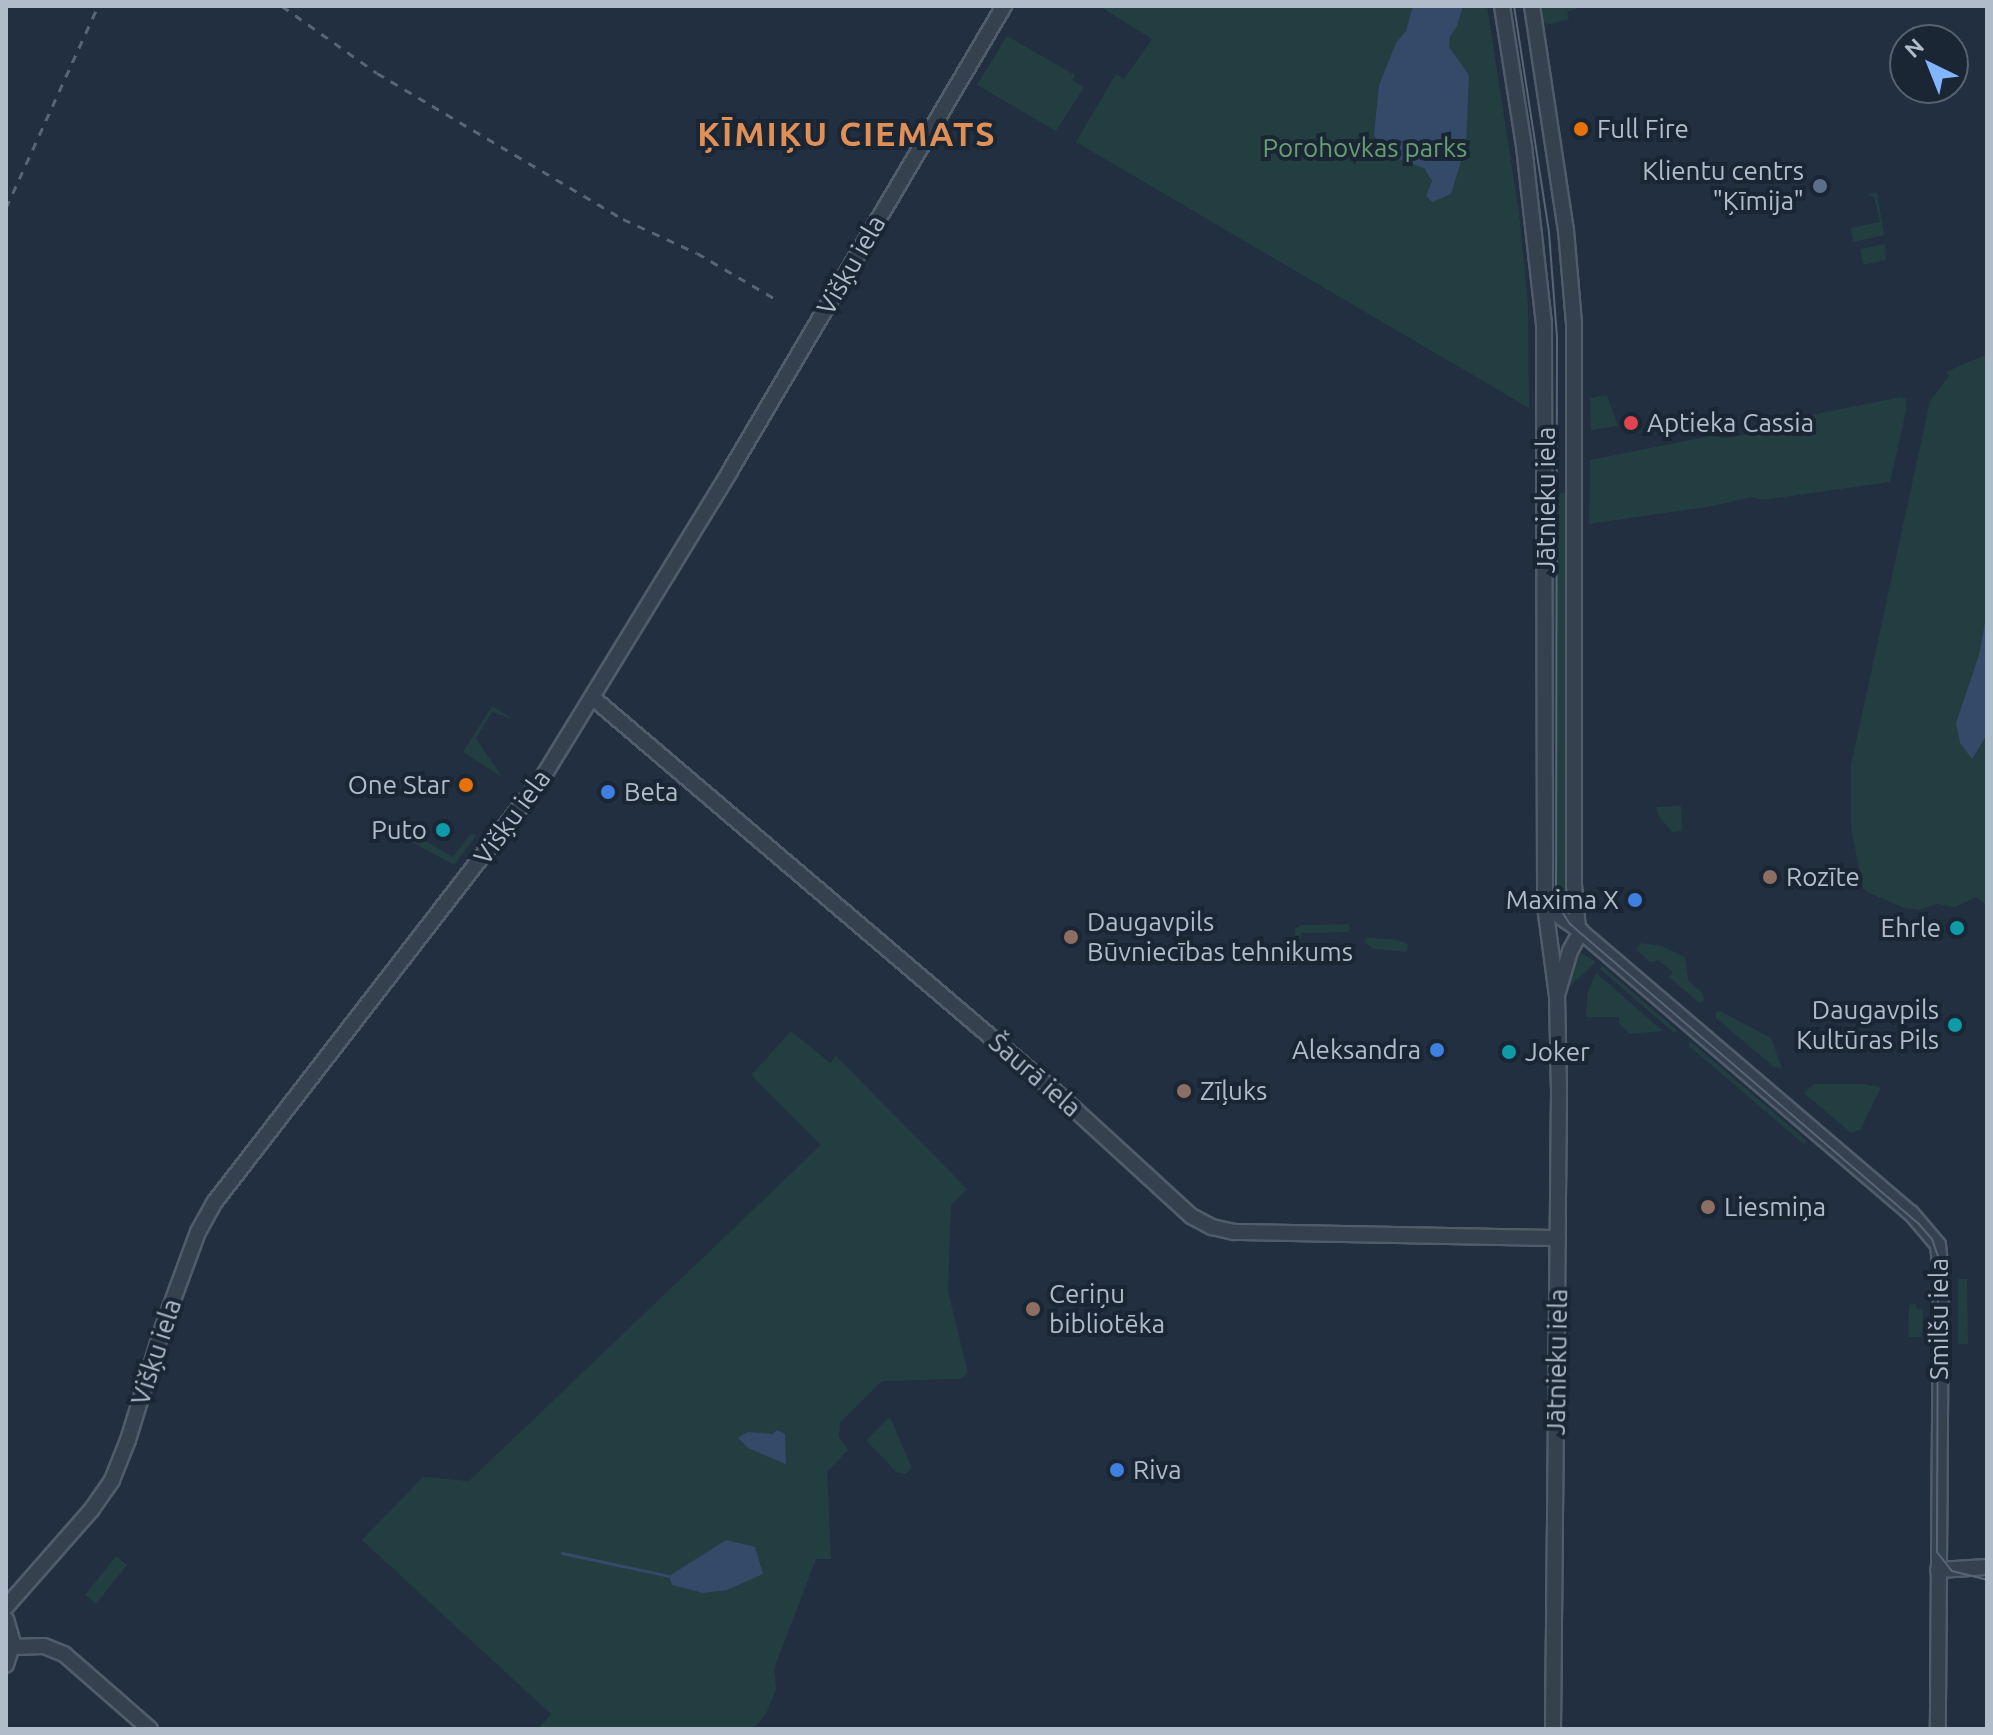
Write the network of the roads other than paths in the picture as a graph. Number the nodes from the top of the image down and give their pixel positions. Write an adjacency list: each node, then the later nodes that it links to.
1 (1004, 6): 4 (street, Višķu iela)
2 (1502, 6): 5 (street, Jātnieku iela)
3 (1532, 6): 6 (street, Jātnieku iela)
4 (593, 698): 8 (street, Šaurā iela); 11 (street, Višķu iela)
5 (1545, 906): 6 (street, Smilšu iela); 7 (street, Jātnieku iela)
6 (1580, 930): 7 (street, Jātnieku iela); 10 (street, Smilšu iela)
7 (1557, 996): 8 (street, Jātnieku iela)
8 (1558, 1238): 16 (street, Jātnieku iela)
9 (1987, 1567): 10 (street)
10 (1938, 1570): 17 (street, Smilšu iela)
11 (6, 1607)
12 (6, 1619): 13 (street)
13 (13, 1647): 14 (street); 15 (street)
14 (6, 1665)
15 (150, 1729)
16 (1553, 1729)
17 (1938, 1729)

